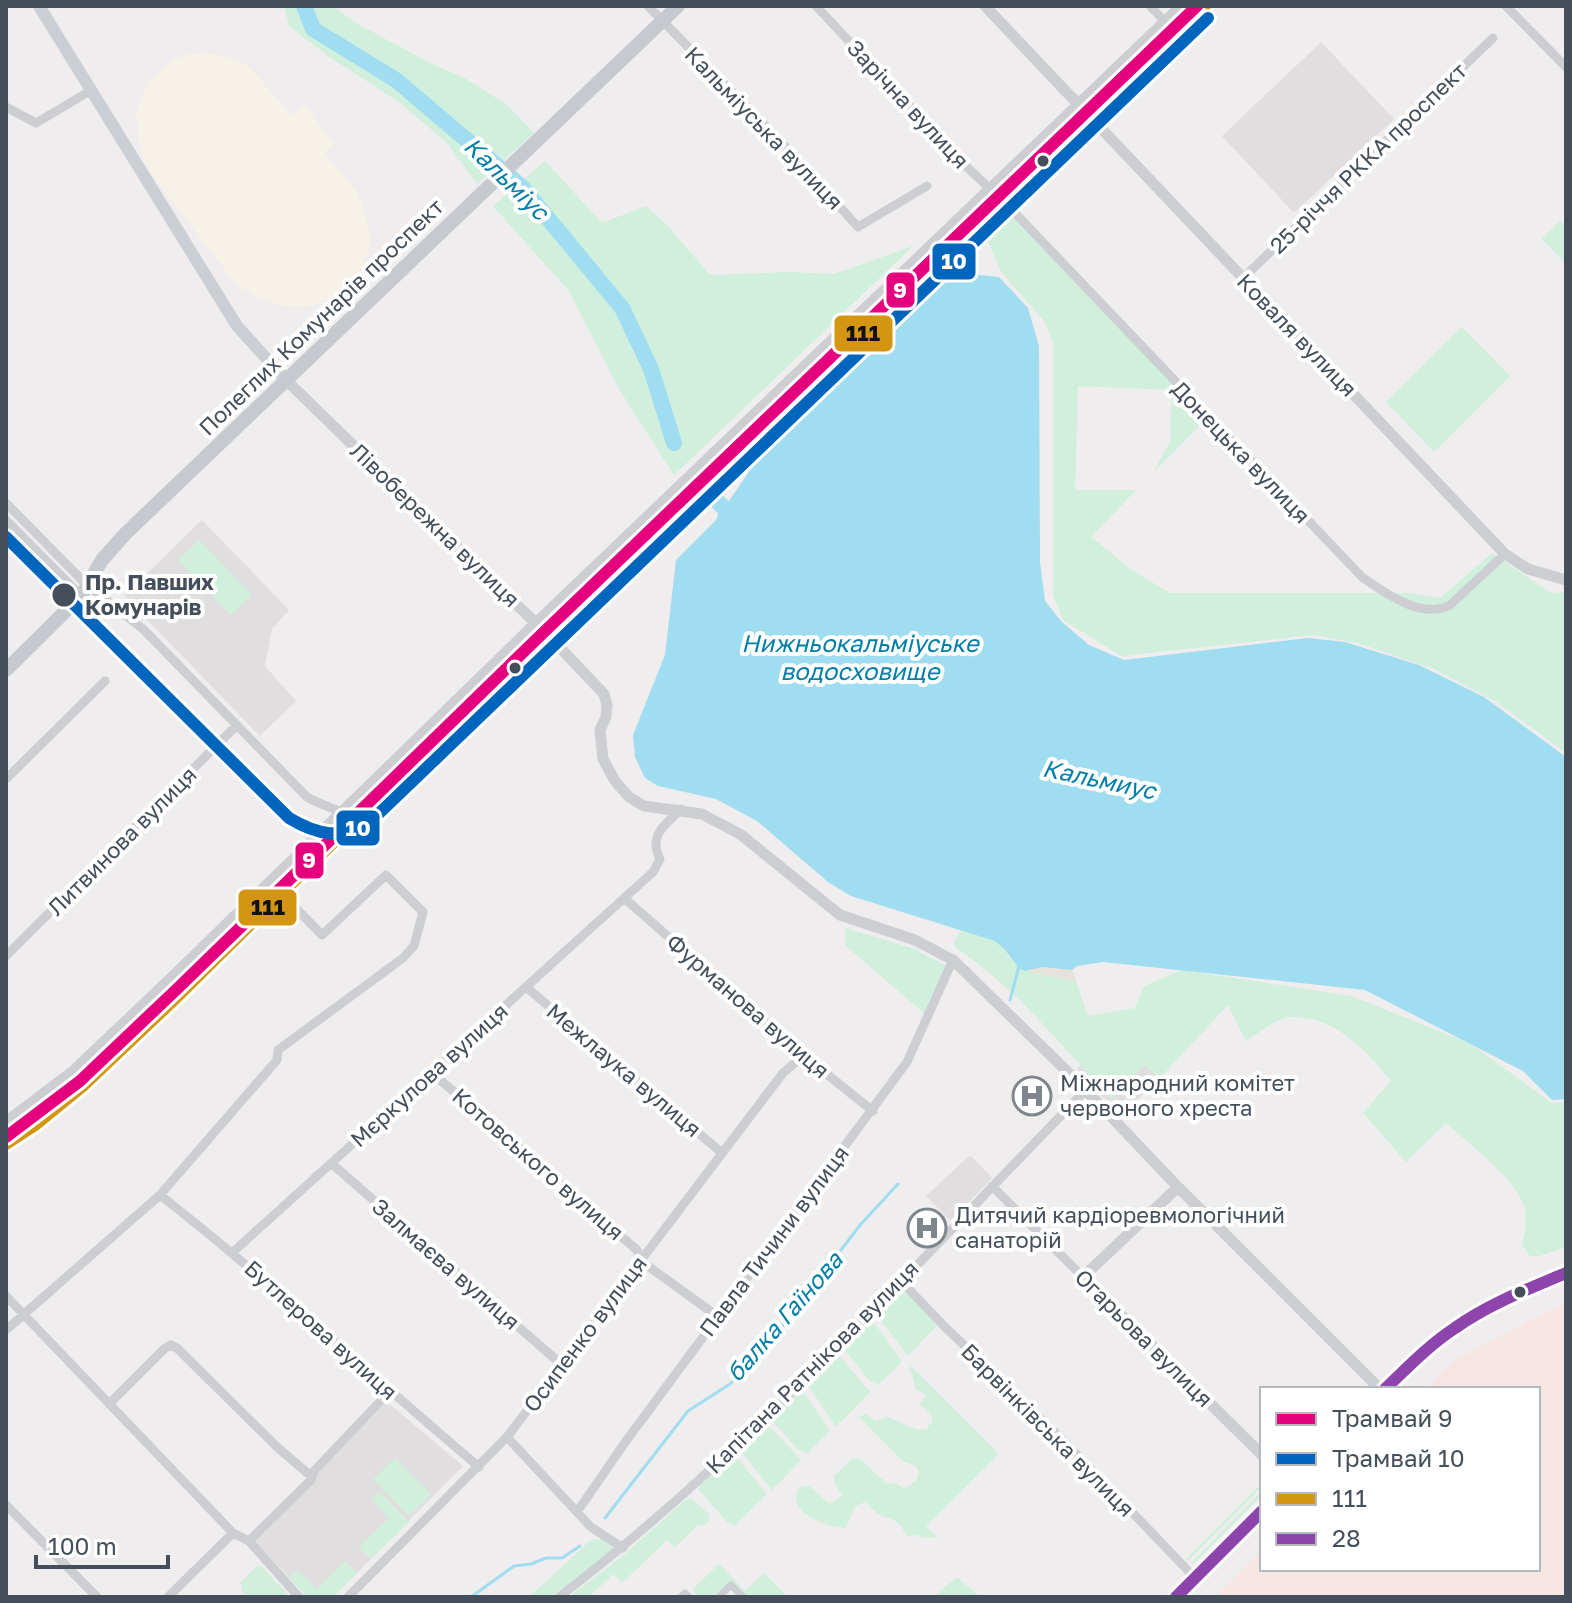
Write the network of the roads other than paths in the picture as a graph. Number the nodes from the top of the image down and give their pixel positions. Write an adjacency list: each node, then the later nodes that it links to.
1 (39, 6): 15 (main road, Лівобережна вулиця)
2 (648, 6): 10 (street, Кальміуська вулиця)
3 (678, 6): 10 (main road, Полеглих Комунарів проспект)
4 (816, 6): 20 (street, Зарічна вулиця)
5 (985, 6): 16 (street)
6 (1150, 6): 11 (street)
7 (1181, 6): 11 (street)
8 (1205, 6): 12 (street)
9 (1506, 6): 14 (street)
10 (662, 21): 19 (street, Кальміуська вулиця); 23 (main road, Полеглих Комунарів проспект)
11 (1165, 22): 12 (street); 16 (street)
12 (1176, 33): 18 (street)
13 (1493, 38): 22 (street, 25-річчя РККА проспект)
14 (1566, 67)
15 (90, 91): 17 (street); 23 (main road, Лівобережна вулиця)
16 (1078, 104): 18 (street); 20 (street)
17 (6, 107)
18 (1090, 116): 21 (street); 22 (street, Коваля вулиця)
19 (927, 186)
20 (990, 189): 21 (street, Зарічна вулиця); 29 (street)
21 (1002, 201): 26 (street, Донецька вулиця); 30 (street)
22 (1243, 278): 26 (street, Коваля вулиця)
23 (287, 381): 28 (main road, Полеглих Комунарів проспект); 29 (street, Лівобережна вулиця)
24 (6, 503): 28 (street)
25 (6, 520): 28 (street)
26 (1505, 554): 27 (street, Коваля вулиця)
27 (1566, 580)
28 (84, 590): 31 (main road, Полеглих Комунарів проспект); 33 (street)
29 (536, 623): 30 (street, Лівобережна вулиця); 36 (street)
30 (549, 636): 35 (street, Лівобережна вулиця); 37 (street)
31 (6, 670)
32 (105, 681): 34 (street)
33 (237, 725): 36 (street); 40 (street, Литвинова вулиця)
34 (6, 779)
35 (681, 809): 39 (street, Мєркулова вулиця); 41 (street, Лівобережна вулиця)
36 (342, 810): 37 (street); 47 (street)
37 (354, 822): 38 (street)
38 (282, 894): 48 (street); 53 (street)
39 (624, 898): 42 (street, Мєркулова вулиця); 43 (street, Фурманова вулиця)
40 (6, 956)
41 (953, 960): 45 (street, Лівобережна вулиця); 46 (street, Павла Тичини вулиця)
42 (526, 987): 44 (street, Мєркулова вулиця); 49 (street, Межлаука вулиця)
43 (806, 1059): 46 (street, Фурманова вулиця); 49 (street, Осипенко вулиця)
44 (431, 1072): 50 (street, Мєркулова вулиця); 55 (street, Котовського вулиця)
45 (1086, 1090): 51 (street, Капітана Ратнікова вулиця); 52 (street, Лівобережна вулиця)
46 (873, 1111): 61 (street, Павла Тичини вулиця)
47 (6, 1122)
48 (6, 1144)
49 (722, 1153): 55 (street, Осипенко вулиця)
50 (331, 1163): 54 (street, Мєркулова вулиця); 63 (street, Залмаєва вулиця)
51 (992, 1186): 57 (street, Огарьова вулиця); 58 (street, Капітана Ратнікова вулиця)
52 (1178, 1187): 57 (street); 64 (street, Лівобережна вулиця)
53 (160, 1195): 54 (street, Бутлерова вулиця); 60 (street)
54 (233, 1252): 66 (street, Бутлерова вулиця)
55 (641, 1261): 61 (street, Котовського вулиця); 63 (street, Осипенко вулиця)
56 (1566, 1273): 65 (main road)
57 (1083, 1277): 69 (street, Огарьова вулиця)
58 (901, 1281): 77 (street, Капітана Ратнікова вулиця); 78 (street, Барвінківська вулиця)
59 (6, 1296): 60 (street)
60 (23, 1315): 62 (street); 67 (street)
61 (717, 1316): 73 (street, Павла Тичини вулиця)
62 (6, 1330)
63 (562, 1365): 68 (street, Осипенко вулиця)
64 (1380, 1387)
65 (1384, 1387)
66 (389, 1392): 70 (street, Бутлерова вулиця); 71 (street)
67 (109, 1404): 71 (street); 75 (street)
68 (507, 1437): 70 (street, Осипенко вулиця); 73 (street)
69 (1260, 1453)
70 (479, 1467): 82 (street, Осипенко вулиця)
71 (312, 1477): 76 (street)
72 (6, 1505): 79 (street)
73 (577, 1512): 77 (street)
74 (1260, 1513): 78 (main road)
75 (233, 1533): 76 (street); 80 (street)
76 (249, 1541): 81 (street)
77 (623, 1548): 83 (street, Капітана Ратнікова вулиця)
78 (1195, 1578): 88 (main road)
79 (97, 1597)
80 (168, 1597)
81 (299, 1597)
82 (348, 1597)
83 (559, 1597)
84 (681, 1597): 85 (street)
85 (689, 1597)
86 (719, 1597): 87 (street)
87 (743, 1597)
88 (1176, 1597)

